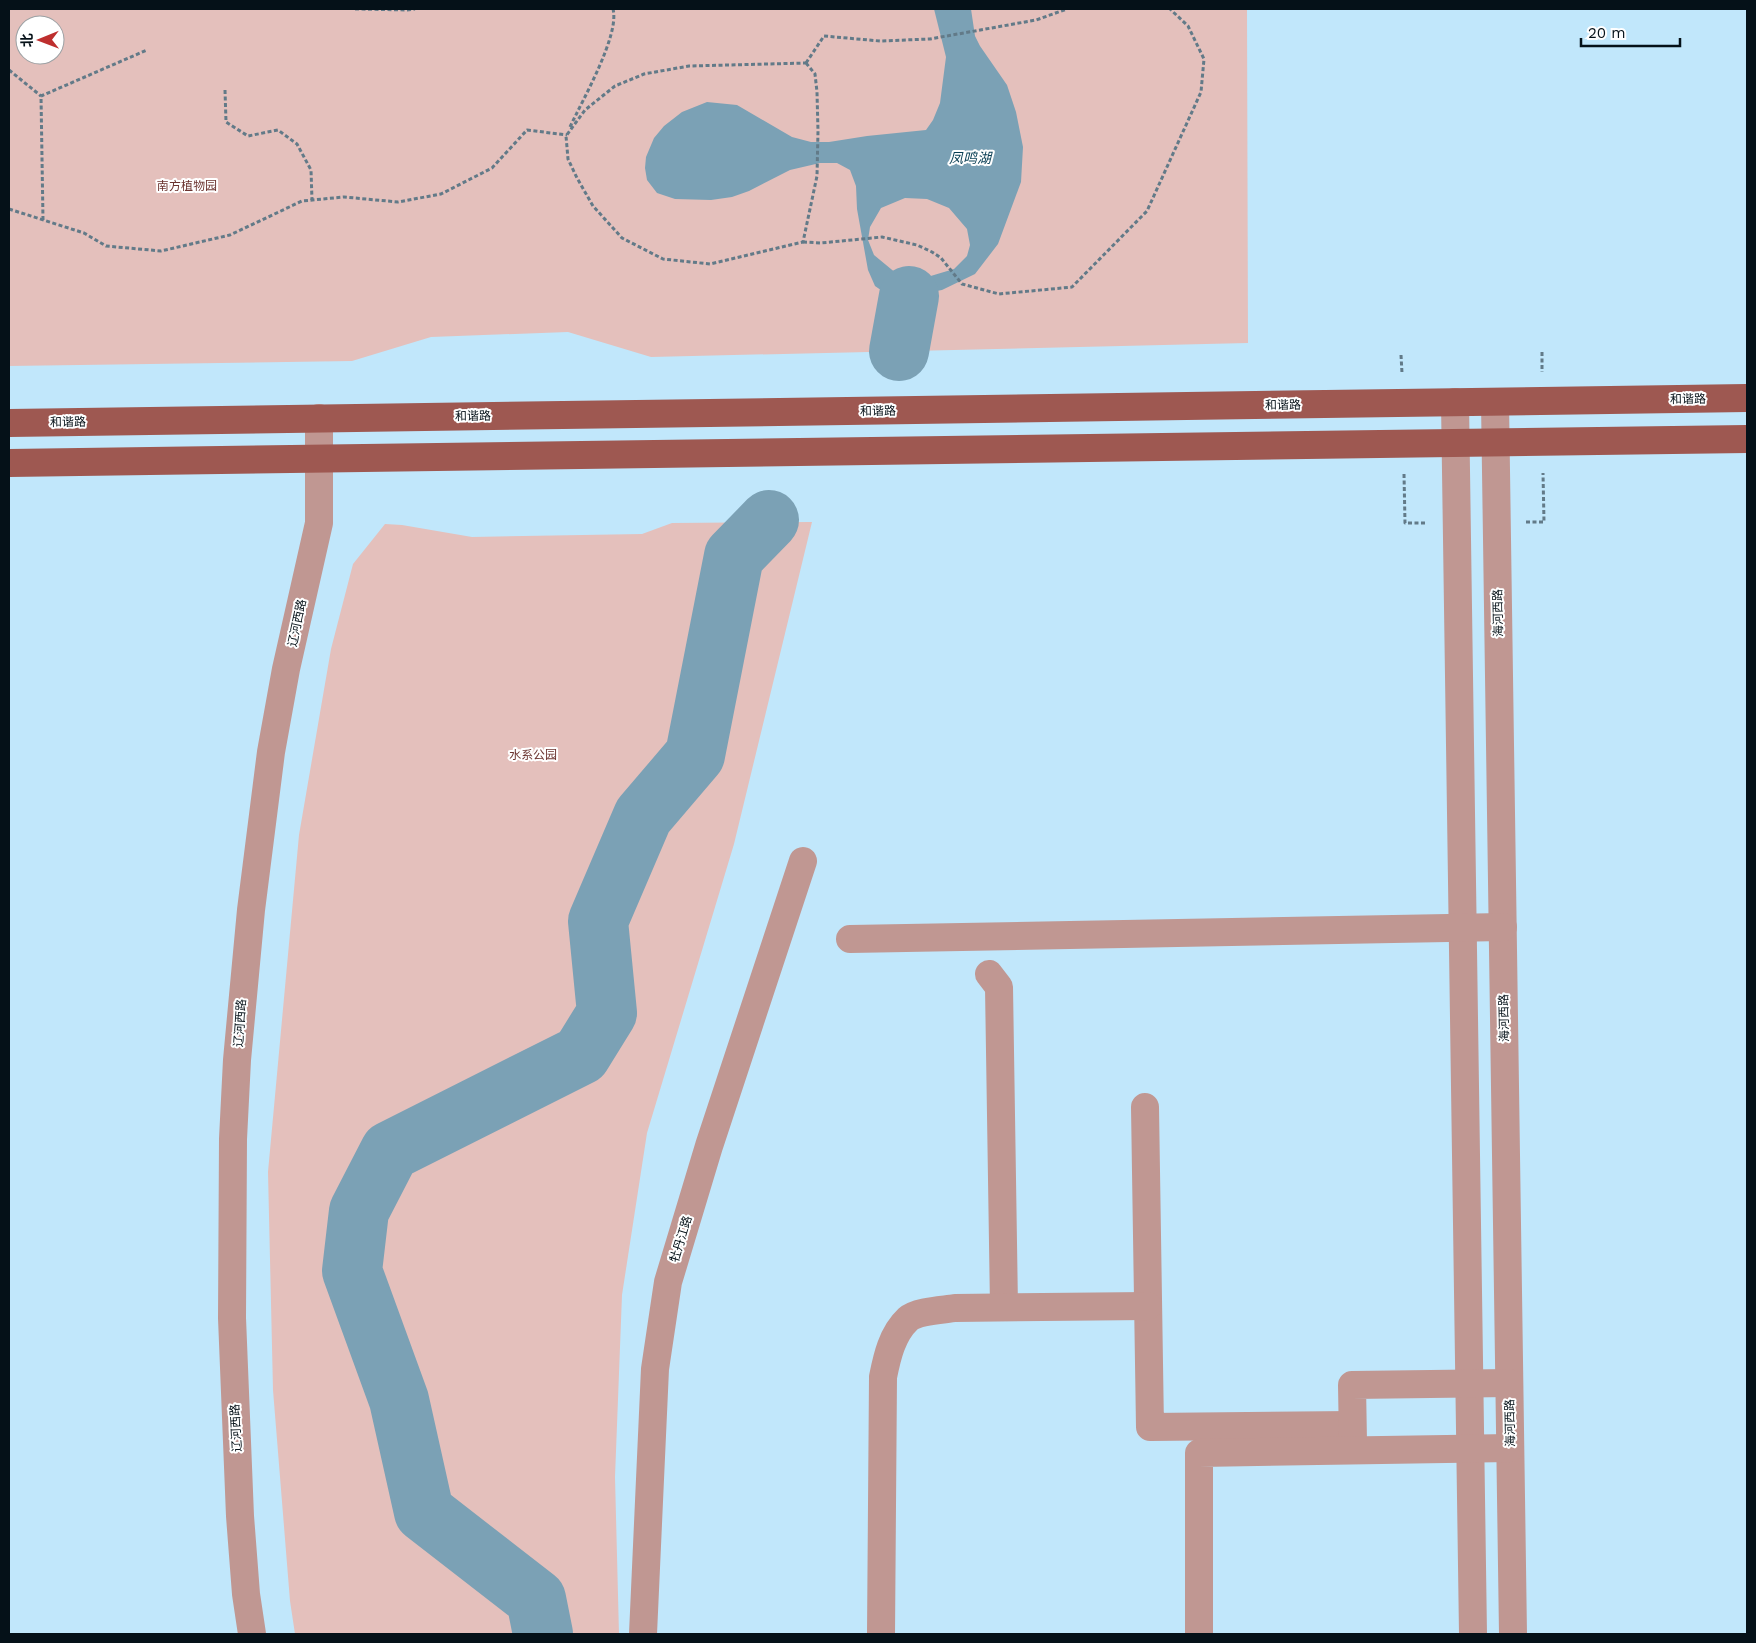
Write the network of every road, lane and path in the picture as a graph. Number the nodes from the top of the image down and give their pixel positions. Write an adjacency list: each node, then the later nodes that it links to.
1 (355, 9): 2 (path)
2 (415, 9)
3 (612, 9): 11 (path)
4 (1067, 9): 7 (path)
5 (1170, 9): 15 (path)
6 (147, 50): 10 (path)
7 (806, 63): 11 (path); 15 (path)
8 (9, 70): 10 (path)
9 (225, 90): 12 (path)
10 (41, 96): 14 (path)
11 (566, 136): 12 (path); 15 (path)
12 (312, 200): 14 (path)
13 (9, 209): 14 (path)
14 (43, 220)
15 (803, 242)
16 (1747, 398): 18 (main road, 和谐路)
17 (1455, 402): 18 (main road, 和谐路); 19 (main road, 和谐路); 23 (street)
18 (1495, 402): 22 (street, 海河西路)
19 (319, 418): 20 (main road, 和谐路); 24 (street, 辽河西路)
20 (9, 423)
21 (1747, 439): 22 (main road)
22 (1496, 442): 23 (main road); 27 (street, 海河西路)
23 (1456, 443): 24 (main road); 28 (street)
24 (320, 459): 25 (main road); 39 (street, 辽河西路)
25 (9, 463)
26 (803, 861): 40 (street, 牡丹江路)
27 (1503, 927): 28 (street); 34 (street, 海河西路)
28 (1463, 928): 29 (street); 35 (street)
29 (850, 939)
30 (989, 974): 33 (street)
31 (1146, 1107): 32 (street)
32 (1148, 1306): 33 (street); 36 (street)
33 (1004, 1307): 41 (street)
34 (1509, 1383): 35 (street); 37 (street, 海河西路)
35 (1470, 1384): 36 (street); 38 (street)
36 (1353, 1438): 38 (street); 42 (street)
37 (1510, 1448): 38 (street); 44 (street, 海河西路)
38 (1471, 1449): 43 (street)
39 (252, 1634)
40 (643, 1634)
41 (881, 1634)
42 (1199, 1634)
43 (1473, 1634)
44 (1513, 1634)

